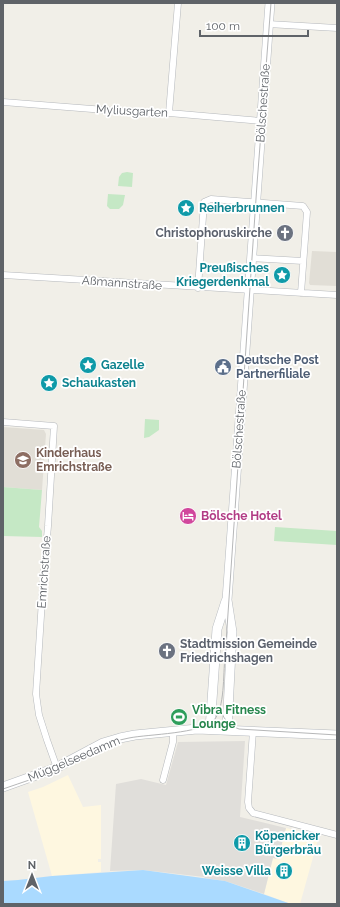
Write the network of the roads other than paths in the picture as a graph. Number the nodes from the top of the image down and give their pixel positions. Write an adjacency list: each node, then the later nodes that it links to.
1 (178, 3): 6 (street)
2 (270, 3): 3 (street, Bölschestraße)
3 (268, 24): 4 (street); 7 (street, Bölschestraße)
4 (337, 28)
5 (3, 102): 6 (street, Myliusgarten)
6 (169, 113): 7 (street, Myliusgarten)
7 (261, 121): 8 (street, Bölschestraße)
8 (255, 203): 9 (street, Bölschestraße); 10 (street); 12 (street)
9 (251, 258): 10 (street); 13 (street, Bölschestraße)
10 (303, 260): 14 (street)
11 (3, 275): 12 (street, Aßmannstraße)
12 (198, 288): 13 (street, Aßmannstraße)
13 (249, 290): 14 (street, Aßmannstraße); 17 (street, Bölschestraße)
14 (301, 293): 15 (street, Aßmannstraße)
15 (337, 295)
16 (3, 422): 23 (street, Emrichstraße)
17 (227, 600): 18 (street, Bölschestraße); 19 (street, Bölschestraße)
18 (210, 729): 19 (street, Müggelseedamm); 20 (street, Müggelseedamm)
19 (227, 729): 21 (street, Müggelseedamm)
20 (173, 731): 23 (street, Müggelseedamm); 24 (street)
21 (253, 731): 22 (street, Müggelseedamm); 26 (street)
22 (337, 735)
23 (57, 768): 25 (street, Müggelseedamm)
24 (163, 780)
25 (3, 787)
26 (337, 835)

